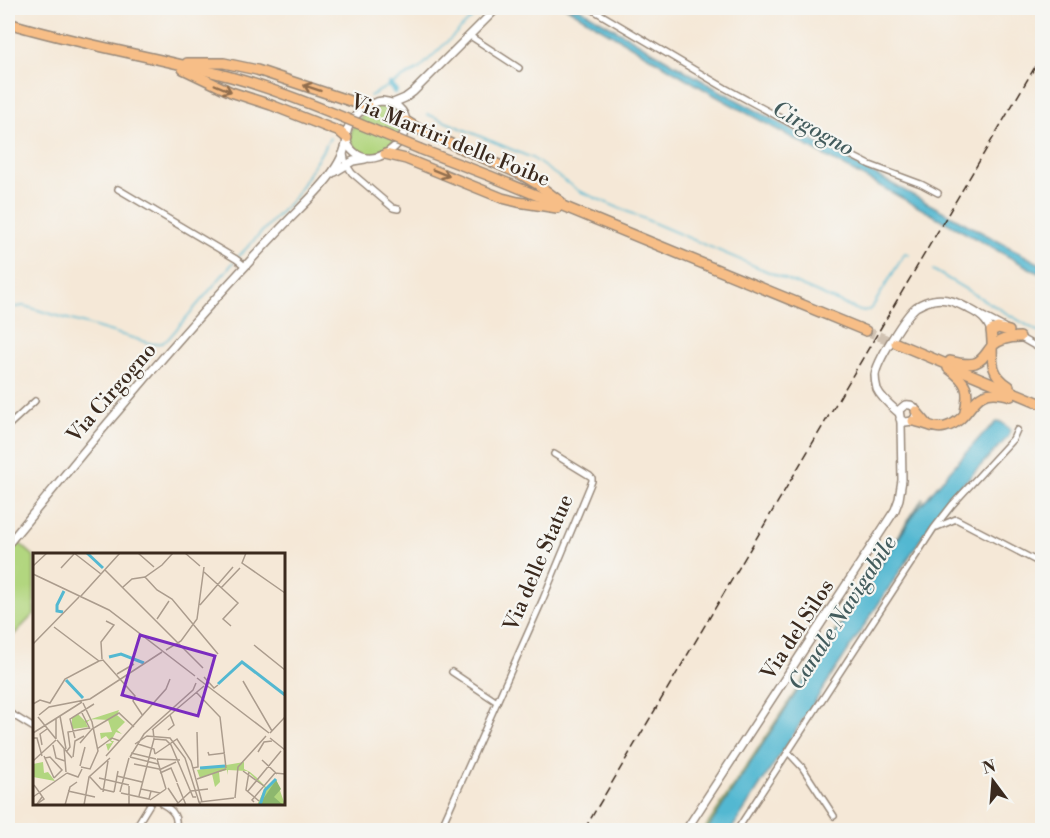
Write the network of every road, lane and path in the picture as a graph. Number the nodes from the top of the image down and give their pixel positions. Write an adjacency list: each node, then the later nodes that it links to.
1 (497, 8): 4 (street)
2 (590, 8): 18 (street)
3 (8, 23): 5 (highway, Via Martiri delle Foibe)
4 (470, 36): 6 (street); 7 (street)
5 (170, 62): 9 (highway, one-way to 5); 11 (highway, one-way to 11); 20 (highway, Via Martiri delle Foibe, bridge)
6 (519, 68)
7 (413, 92): 8 (street); 10 (street)
8 (393, 103): 9 (street); 10 (street)
9 (368, 105): 11 (street)
10 (405, 118): 13 (street); 20 (highway)
11 (347, 138): 12 (street, Via Cirgogno); 14 (street)
12 (344, 154): 15 (street, Via Cirgogno); 16 (street, Via Cirgogno)
13 (386, 154): 14 (street); 20 (highway, one-way to 20)
14 (367, 159): 15 (street, Via Cirgogno)
15 (346, 164): 16 (street, Via Cirgogno); 19 (street)
16 (330, 175): 21 (street, Via Cirgogno)
17 (118, 189): 21 (street)
18 (938, 193)
19 (398, 209)
20 (572, 211): 23 (highway, Via Martiri delle Foibe)
21 (245, 266): 47 (street, Via Cirgogno)
22 (979, 314): 24 (street); 25 (street); 31 (street)
23 (866, 331)
24 (991, 331): 25 (highway); 26 (street); 28 (highway)
25 (1009, 331): 26 (street)
26 (1020, 337): 28 (highway); 29 (street)
27 (896, 343): 30 (highway)
28 (992, 346): 30 (highway); 33 (highway)
29 (1042, 350)
30 (933, 358): 33 (highway); 36 (highway)
31 (885, 399): 34 (street); 37 (street)
32 (35, 401): 40 (street)
33 (1038, 402): 36 (highway)
34 (905, 405): 35 (street); 37 (street)
35 (916, 411): 38 (street); 39 (highway)
36 (964, 414): 39 (highway)
37 (899, 416): 38 (street); 42 (street, Via del Silos)
38 (912, 421): 39 (highway); 42 (street)
39 (927, 424)
40 (8, 426)
41 (1017, 430): 44 (street)
42 (901, 436): 60 (street, Via del Silos)
43 (554, 454): 50 (street, Via delle Statue)
44 (951, 506): 45 (street); 46 (street)
45 (956, 519): 46 (street); 48 (street)
46 (934, 528): 53 (street)
47 (8, 544)
48 (1042, 564)
49 (452, 672): 50 (street)
50 (497, 702): 59 (street, Via delle Statue)
51 (8, 712): 52 (street)
52 (33, 727)
53 (788, 752): 56 (street); 61 (street)
54 (149, 805): 57 (street)
55 (166, 805): 58 (street)
56 (834, 816)
57 (134, 831)
58 (175, 831)
59 (440, 831)
60 (686, 831)
61 (737, 831)

